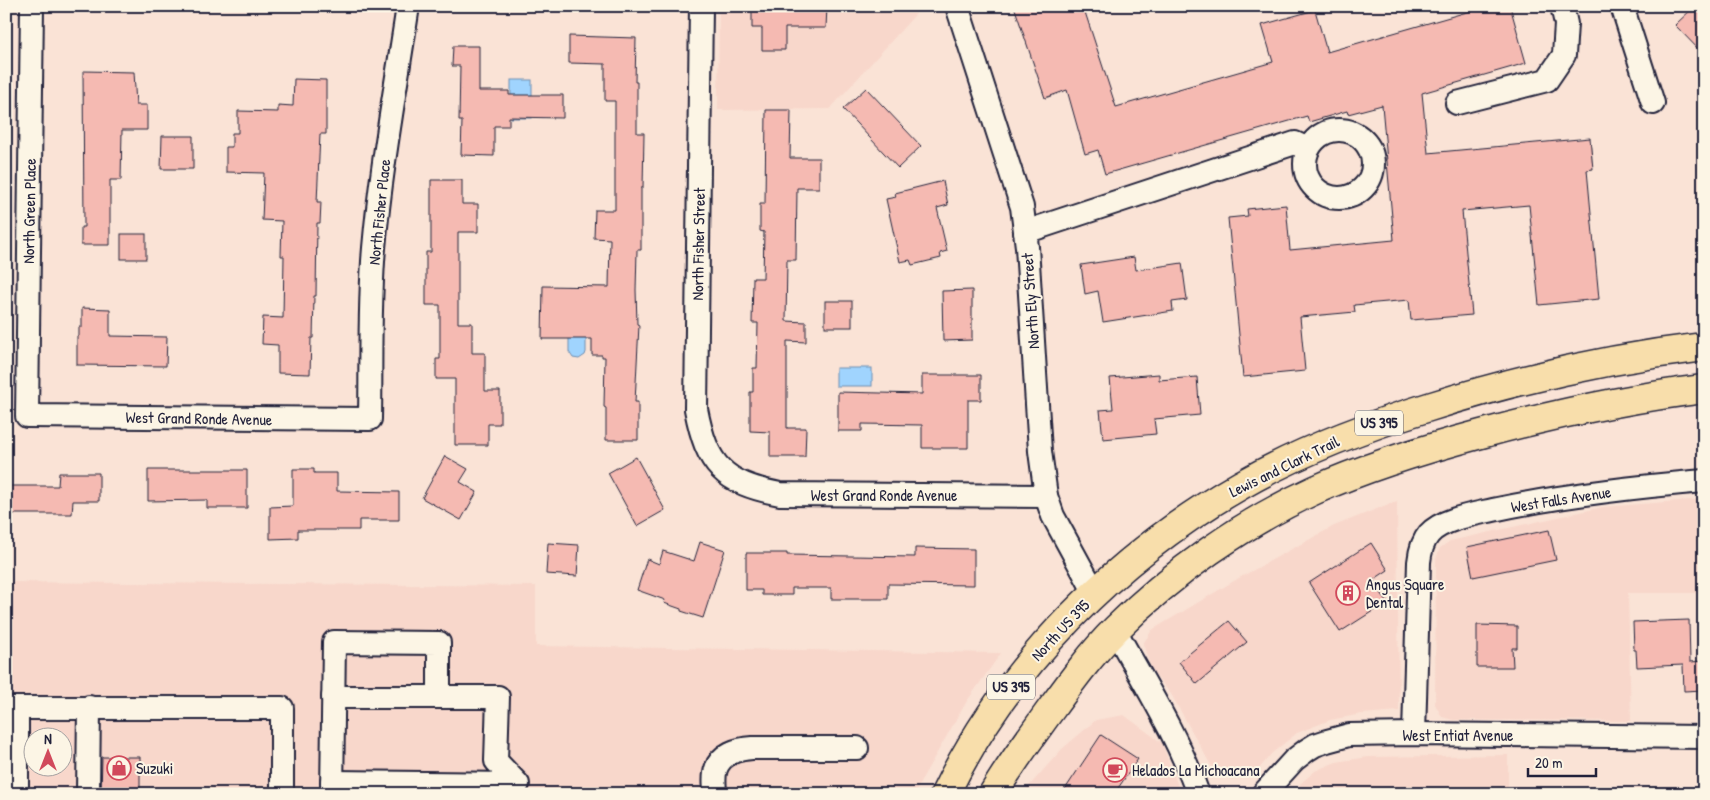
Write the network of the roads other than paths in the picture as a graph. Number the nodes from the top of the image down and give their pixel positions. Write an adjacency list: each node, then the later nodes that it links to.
1 (32, 6): 13 (street, North Green Place)
2 (408, 6): 14 (street, North Fisher Place)
3 (701, 6): 15 (street, North Fisher Street)
4 (957, 6): 10 (street, North Ely Street)
5 (1562, 6): 7 (street)
6 (1622, 6): 8 (street)
7 (1457, 103)
8 (1653, 104)
9 (1308, 149): 10 (street)
10 (1025, 232): 17 (street, North Ely Street)
11 (1704, 347): 18 (highway, Lewis and Clark Trail / US 395)
12 (1704, 389): 19 (highway, US 395)
13 (27, 416): 14 (street, West Grand Ronde Avenue)
14 (370, 419)
15 (726, 474): 17 (street, West Grand Ronde Avenue)
16 (1704, 481): 24 (street, West Falls Avenue)
17 (1046, 496): 18 (street, North Ely Street)
18 (1095, 593): 33 (highway, North US 395 / US 395)
19 (1116, 630): 34 (highway, US 395); 35 (street)
20 (333, 697): 21 (street); 21 (street); 27 (street)
21 (439, 697): 28 (street)
22 (89, 707): 23 (street); 30 (street); 31 (street)
23 (12, 708): 29 (street)
24 (1414, 734): 25 (street, West Entiat Avenue); 36 (street, West Entiat Avenue)
25 (1704, 737)
26 (857, 748): 32 (street)
27 (332, 788): 28 (street)
28 (518, 789)
29 (18, 794)
30 (88, 794)
31 (282, 794)
32 (714, 794)
33 (945, 794)
34 (993, 794)
35 (1198, 794)
36 (1263, 794)

